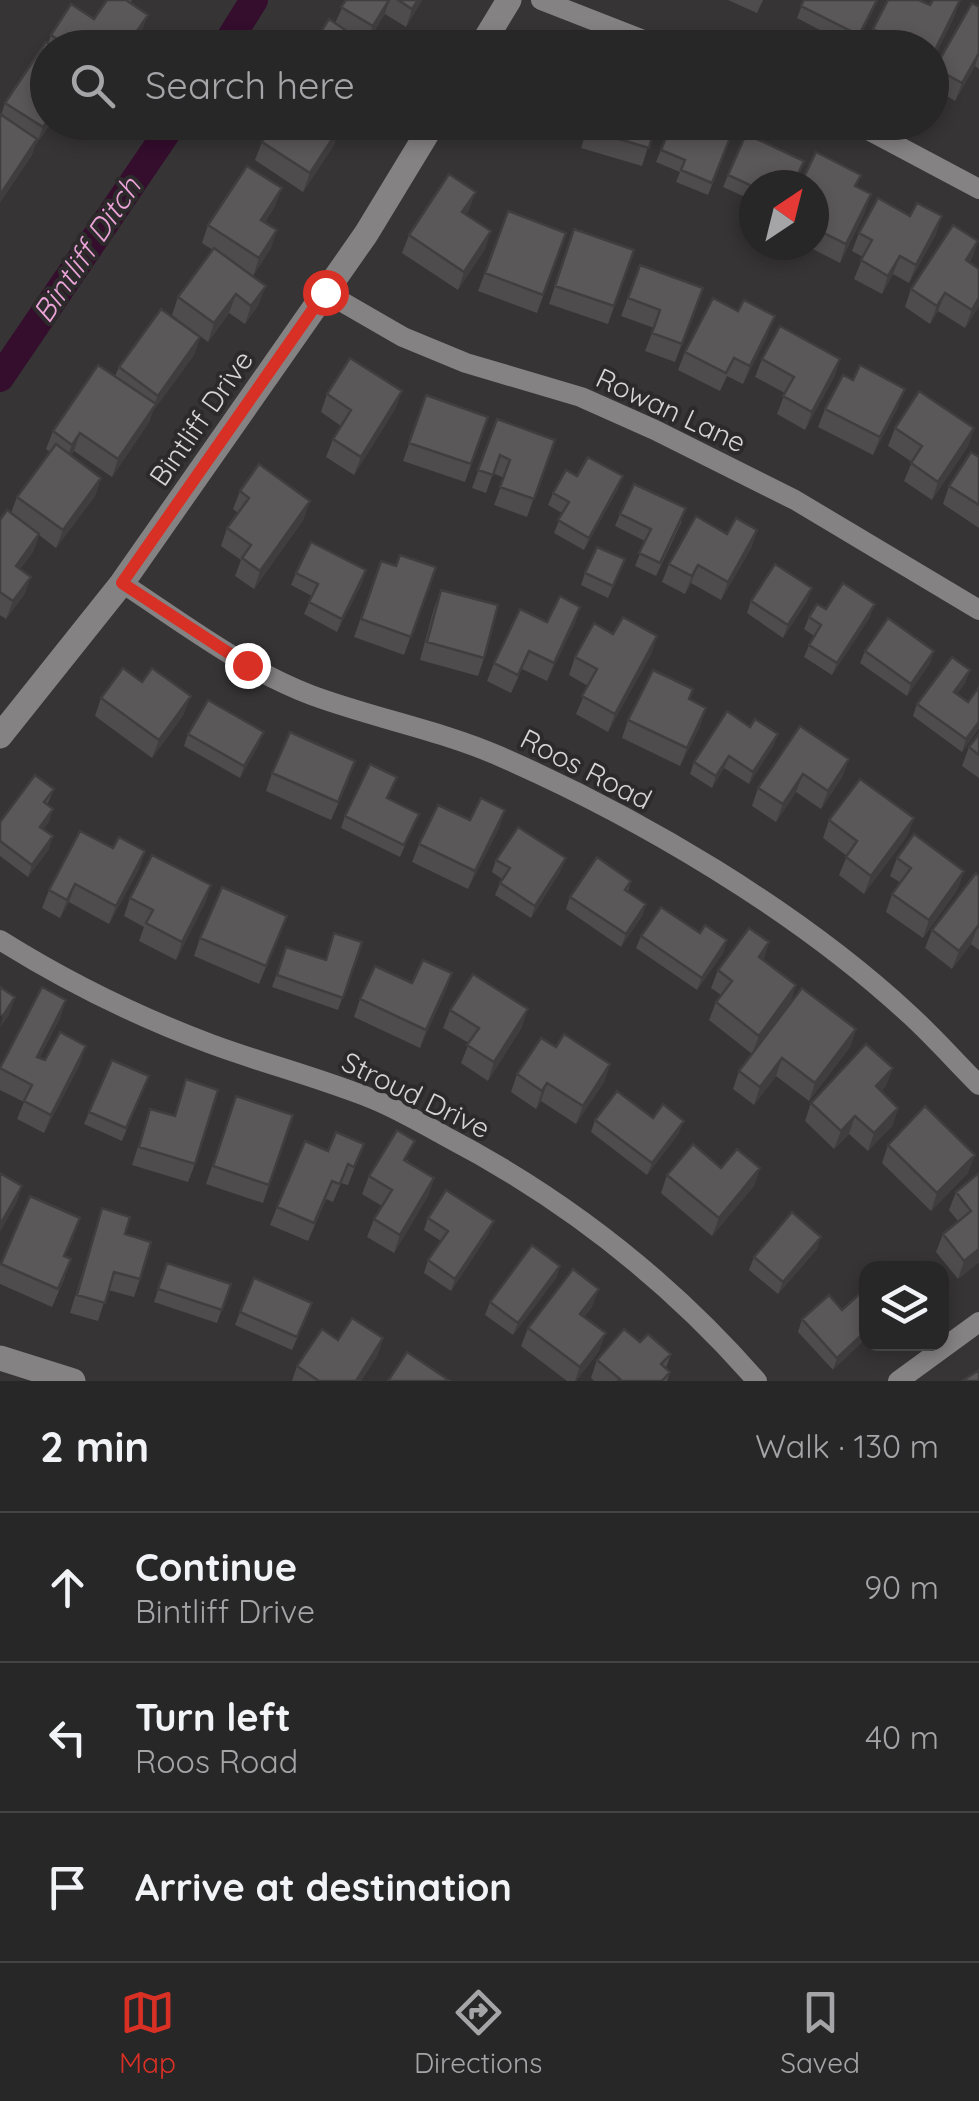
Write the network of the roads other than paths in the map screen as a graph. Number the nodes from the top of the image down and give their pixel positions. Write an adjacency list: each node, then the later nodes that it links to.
1 (509, 0): 3 (street)
2 (541, 0): 4 (street)
3 (491, 30)
4 (618, 30)
5 (423, 140): 8 (street, Bintliff Drive)
6 (887, 140): 7 (street)
7 (979, 188)
8 (325, 292): 9 (street, Bintliff Drive); 10 (street, Rowan Lane)
9 (122, 583): 11 (street, Bintliff Drive); 13 (street, Roos Road)
10 (979, 610)
11 (0, 736)
12 (0, 940): 17 (street, Stroud Drive)
13 (979, 1086)
14 (979, 1322): 18 (street)
15 (0, 1358): 16 (street)
16 (73, 1381)
17 (757, 1381)
18 (898, 1381)

